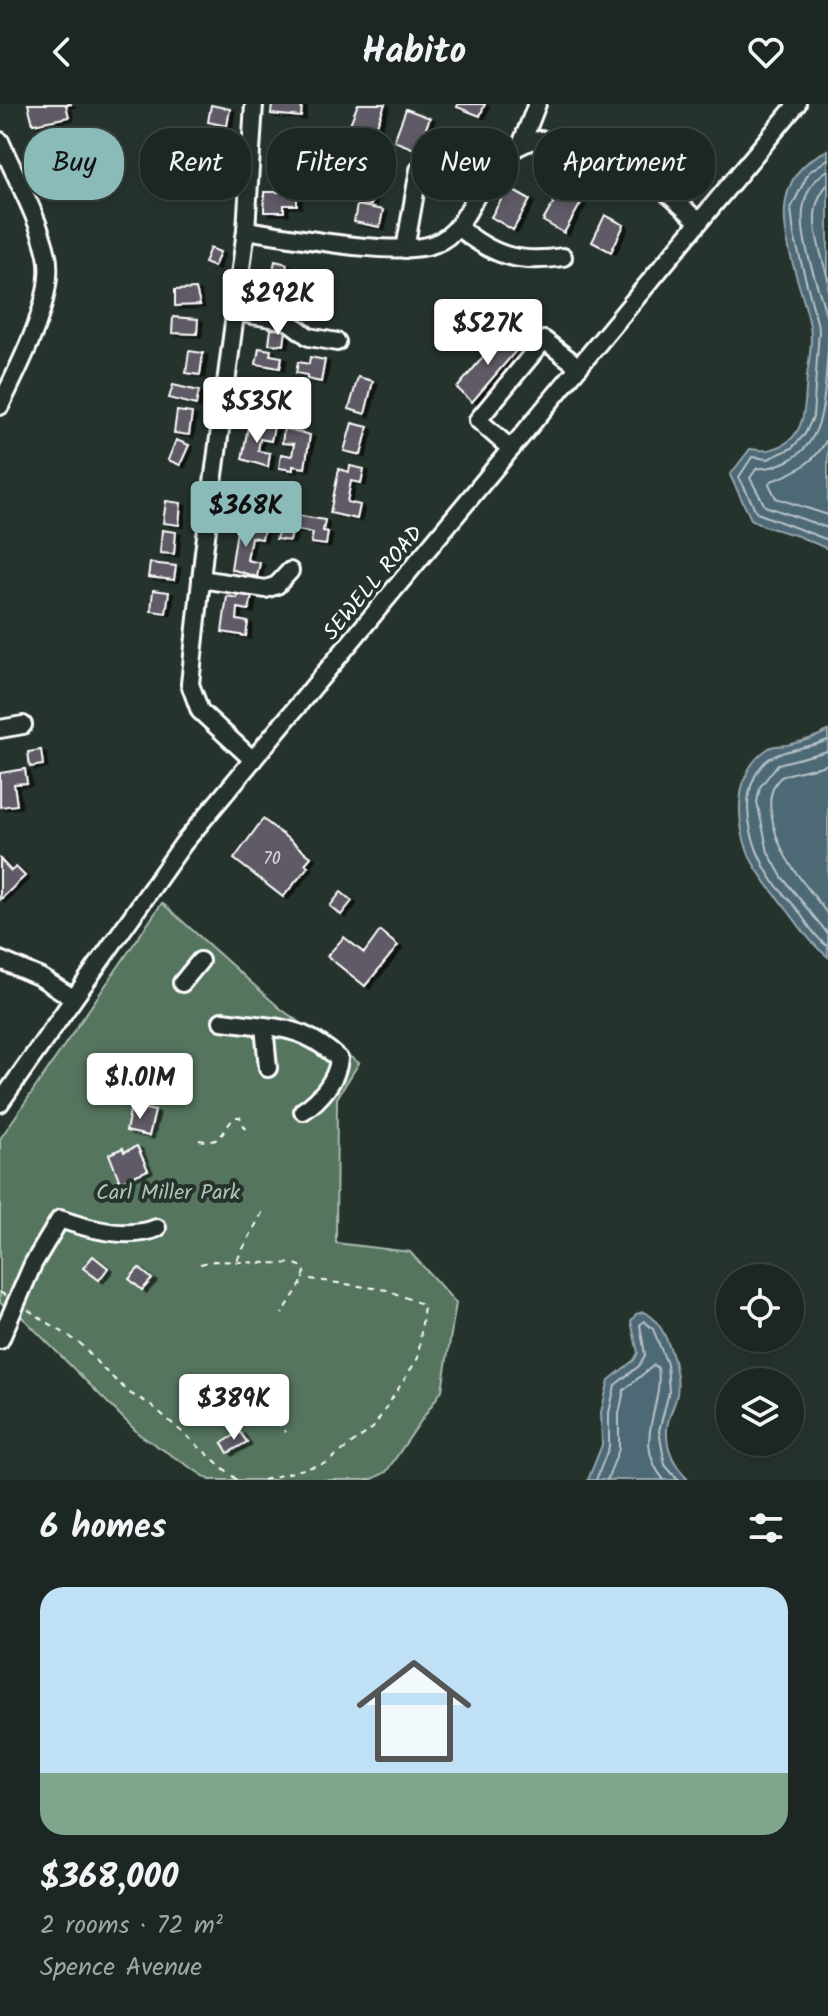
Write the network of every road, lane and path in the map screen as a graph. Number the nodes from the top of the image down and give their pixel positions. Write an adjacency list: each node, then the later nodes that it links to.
1 (254, 104): 9 (street)
2 (537, 104): 5 (street)
3 (797, 104): 7 (street, SEWELL ROAD)
4 (0, 141): 15 (street)
5 (521, 145): 7 (street); 8 (street)
6 (414, 200): 10 (street)
7 (699, 222): 14 (street, SEWELL ROAD)
8 (458, 227): 10 (street); 11 (street)
9 (246, 230): 10 (street); 12 (street)
10 (405, 249)
11 (563, 257)
12 (235, 312): 13 (street); 18 (street)
13 (337, 342)
14 (579, 367): 16 (street, SEWELL ROAD); 16 (street)
15 (0, 406)
16 (511, 449): 21 (street, SEWELL ROAD)
17 (290, 571): 18 (street)
18 (201, 579): 21 (street)
19 (23, 725): 20 (street)
20 (0, 729)
21 (253, 760): 25 (street, SEWELL ROAD)
22 (0, 960): 25 (street)
23 (200, 961): 24 (street)
24 (182, 983)
25 (73, 998): 29 (street, SEWELL ROAD)
26 (222, 1021): 27 (street)
27 (264, 1026): 28 (street); 30 (street)
28 (268, 1068)
29 (0, 1103)
30 (303, 1111)
31 (252, 1131): 32 (path)
32 (199, 1140)
33 (263, 1211): 35 (path)
34 (157, 1228): 39 (street)
35 (237, 1262): 36 (path); 37 (path)
36 (200, 1264)
37 (303, 1278): 40 (path); 45 (path)
38 (0, 1292): 39 (path)
39 (17, 1302): 41 (street); 44 (path)
40 (282, 1314)
41 (0, 1340)
42 (256, 1378): 43 (path)
43 (286, 1432)
44 (237, 1480)
45 (263, 1480)

